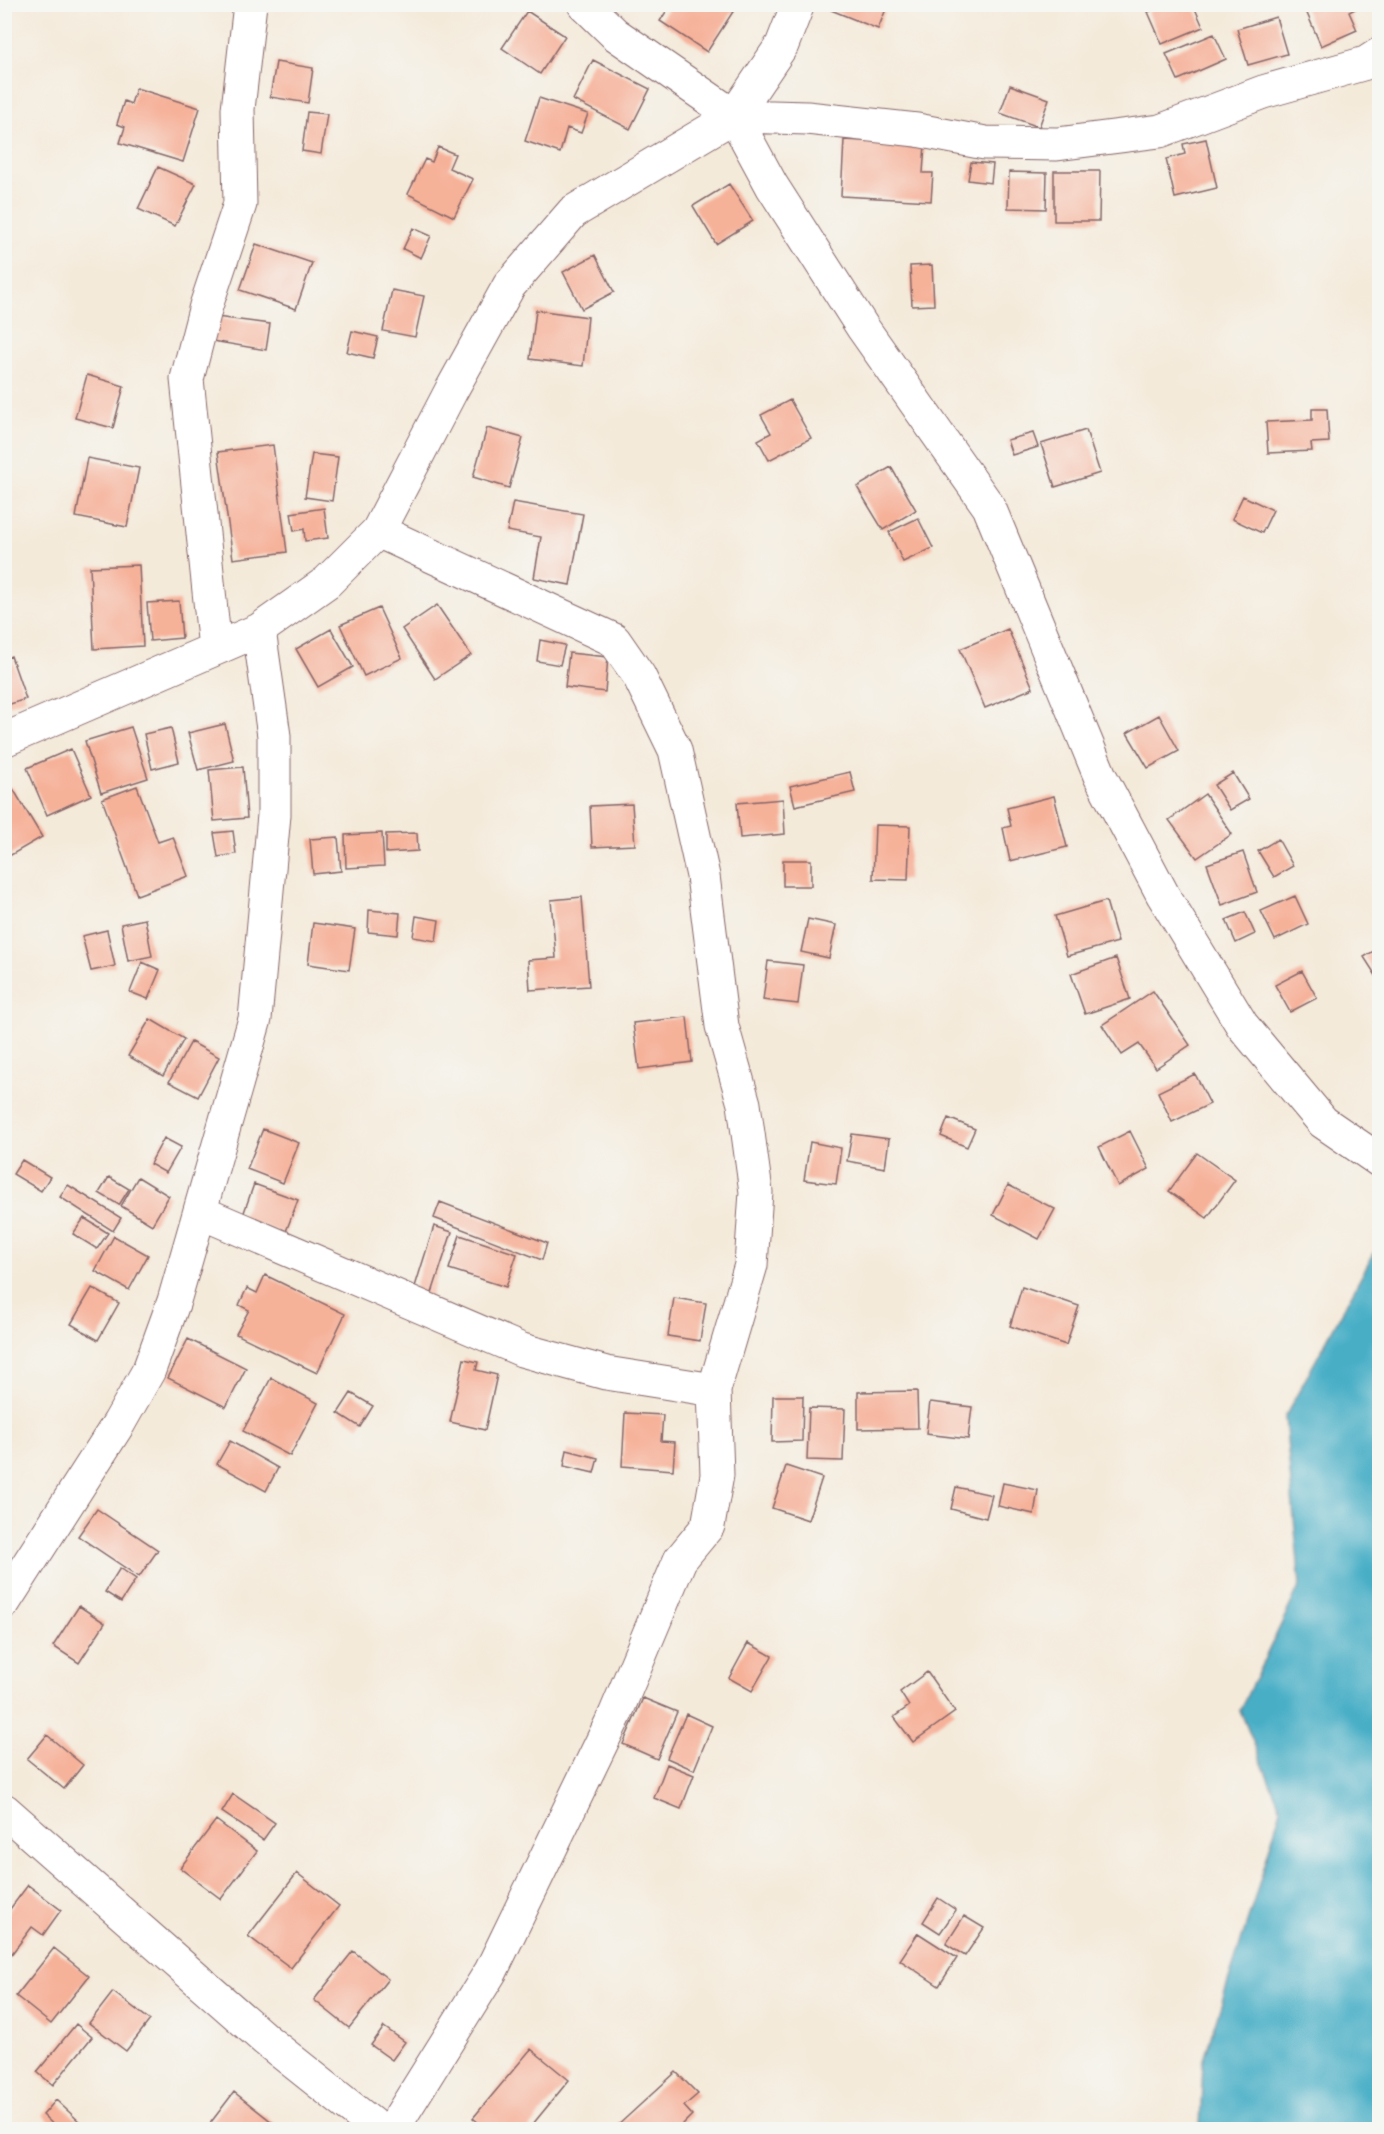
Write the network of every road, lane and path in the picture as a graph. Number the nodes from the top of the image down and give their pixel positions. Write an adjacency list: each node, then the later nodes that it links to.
1 (250, 4): 8 (street)
2 (584, 4): 5 (street)
3 (798, 4): 5 (street)
4 (1380, 54): 5 (street)
5 (734, 116): 6 (street); 10 (street)
6 (378, 531): 7 (street); 12 (street)
7 (259, 630): 8 (street); 11 (street)
8 (215, 649): 9 (street)
9 (4, 740)
10 (1380, 1161)
11 (200, 1212): 12 (street); 13 (street)
12 (714, 1390): 16 (street)
13 (4, 1602)
14 (4, 1809): 15 (street)
15 (379, 2130)
16 (392, 2130)

